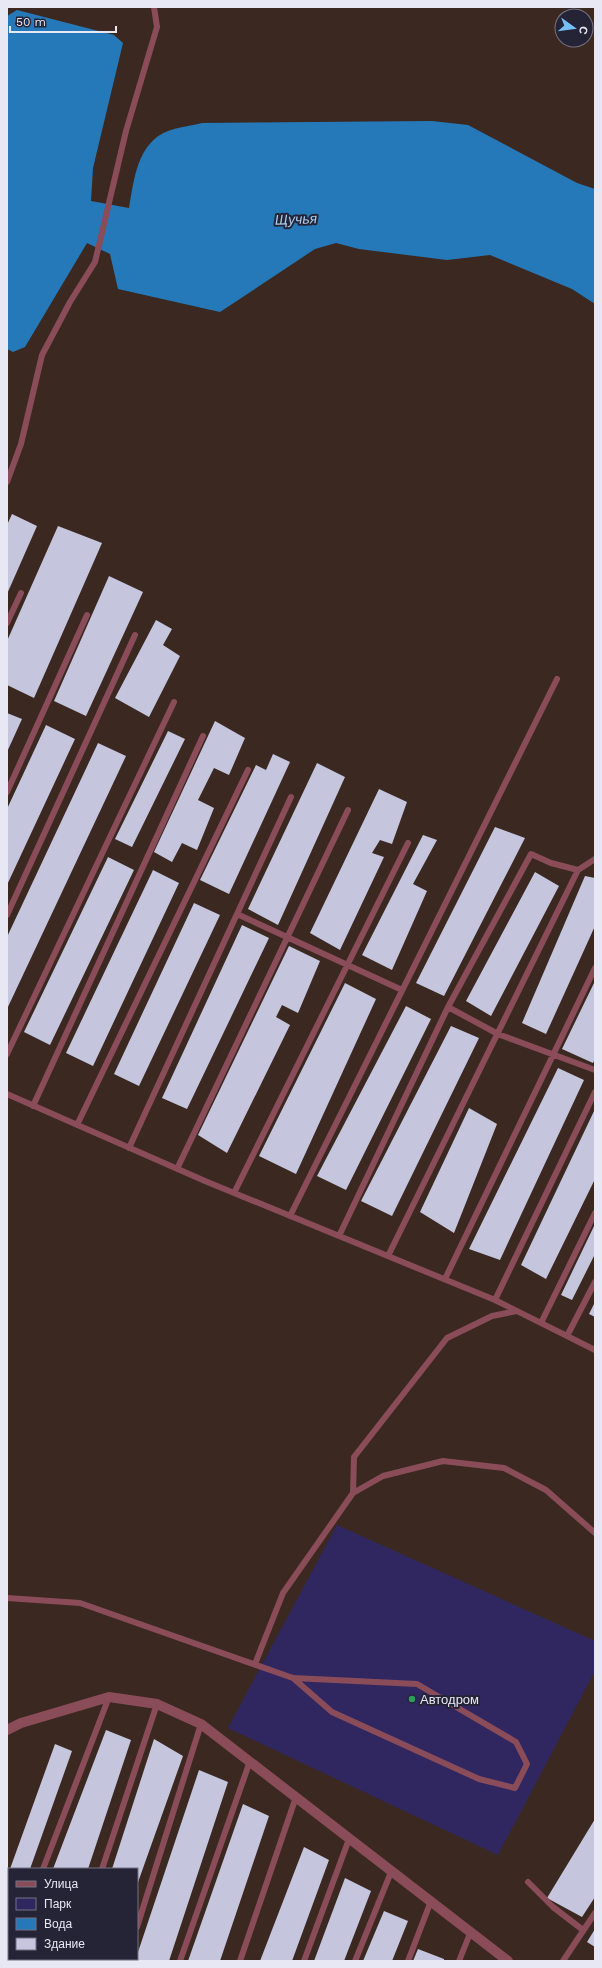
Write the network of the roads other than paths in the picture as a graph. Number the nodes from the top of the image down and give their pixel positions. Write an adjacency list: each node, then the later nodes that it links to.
1 (154, 7): 2 (lane)
2 (7, 482)
3 (21, 593): 5 (lane)
4 (87, 615): 11 (lane)
5 (7, 624)
6 (135, 635): 18 (lane)
7 (557, 679): 22 (lane)
8 (174, 702): 25 (lane)
9 (203, 736): 30 (lane)
10 (248, 770): 31 (lane)
11 (7, 792)
12 (291, 797): 17 (lane)
13 (348, 810): 19 (lane)
14 (408, 843): 20 (lane)
15 (595, 858): 16 (lane)
16 (578, 870): 23 (lane); 24 (lane)
17 (237, 914): 19 (lane); 32 (lane)
18 (7, 915)
19 (288, 936): 20 (lane); 33 (lane)
20 (347, 965): 22 (lane); 34 (lane)
21 (595, 968): 26 (lane)
22 (402, 990): 36 (lane)
23 (448, 1007): 24 (lane); 37 (lane)
24 (498, 1034): 26 (lane); 38 (lane)
25 (7, 1054)
26 (554, 1054): 27 (lane); 39 (lane)
27 (595, 1070)
28 (595, 1092): 41 (lane)
29 (7, 1094): 30 (lane)
30 (33, 1106): 31 (lane)
31 (77, 1125): 32 (lane)
32 (129, 1148): 33 (lane)
33 (177, 1169): 34 (lane)
34 (234, 1193): 36 (lane)
35 (595, 1213): 43 (lane)
36 (290, 1216): 37 (lane)
37 (339, 1236): 38 (lane)
38 (388, 1256): 39 (lane)
39 (445, 1279): 41 (lane)
40 (595, 1282): 44 (lane)
41 (495, 1300): 42 (lane)
42 (517, 1310): 43 (lane); 46 (lane)
43 (542, 1323): 44 (lane)
44 (567, 1336): 45 (lane)
45 (595, 1350)
46 (352, 1493): 47 (lane); 49 (lane)
47 (595, 1533)
48 (7, 1598): 49 (lane)
49 (254, 1664): 50 (lane)
50 (293, 1678): 50 (lane)
51 (109, 1696): 52 (street); 54 (street); 58 (lane)
52 (157, 1704): 53 (street); 59 (lane)
53 (201, 1724): 55 (street); 64 (lane)
54 (7, 1730)
55 (250, 1761): 56 (street); 67 (lane)
56 (296, 1797): 57 (street); 68 (lane)
57 (349, 1839): 60 (street); 69 (lane)
58 (43, 1868)
59 (102, 1868)
60 (391, 1872): 62 (street); 70 (lane)
61 (528, 1882): 65 (lane)
62 (431, 1902): 66 (street); 71 (lane)
63 (595, 1913): 65 (lane)
64 (138, 1924)
65 (584, 1930): 74 (lane)
66 (471, 1931): 72 (lane); 73 (street)
67 (180, 1961)
68 (240, 1961)
69 (304, 1961)
70 (355, 1961)
71 (408, 1961)
72 (459, 1961)
73 (508, 1961)
74 (563, 1961)

